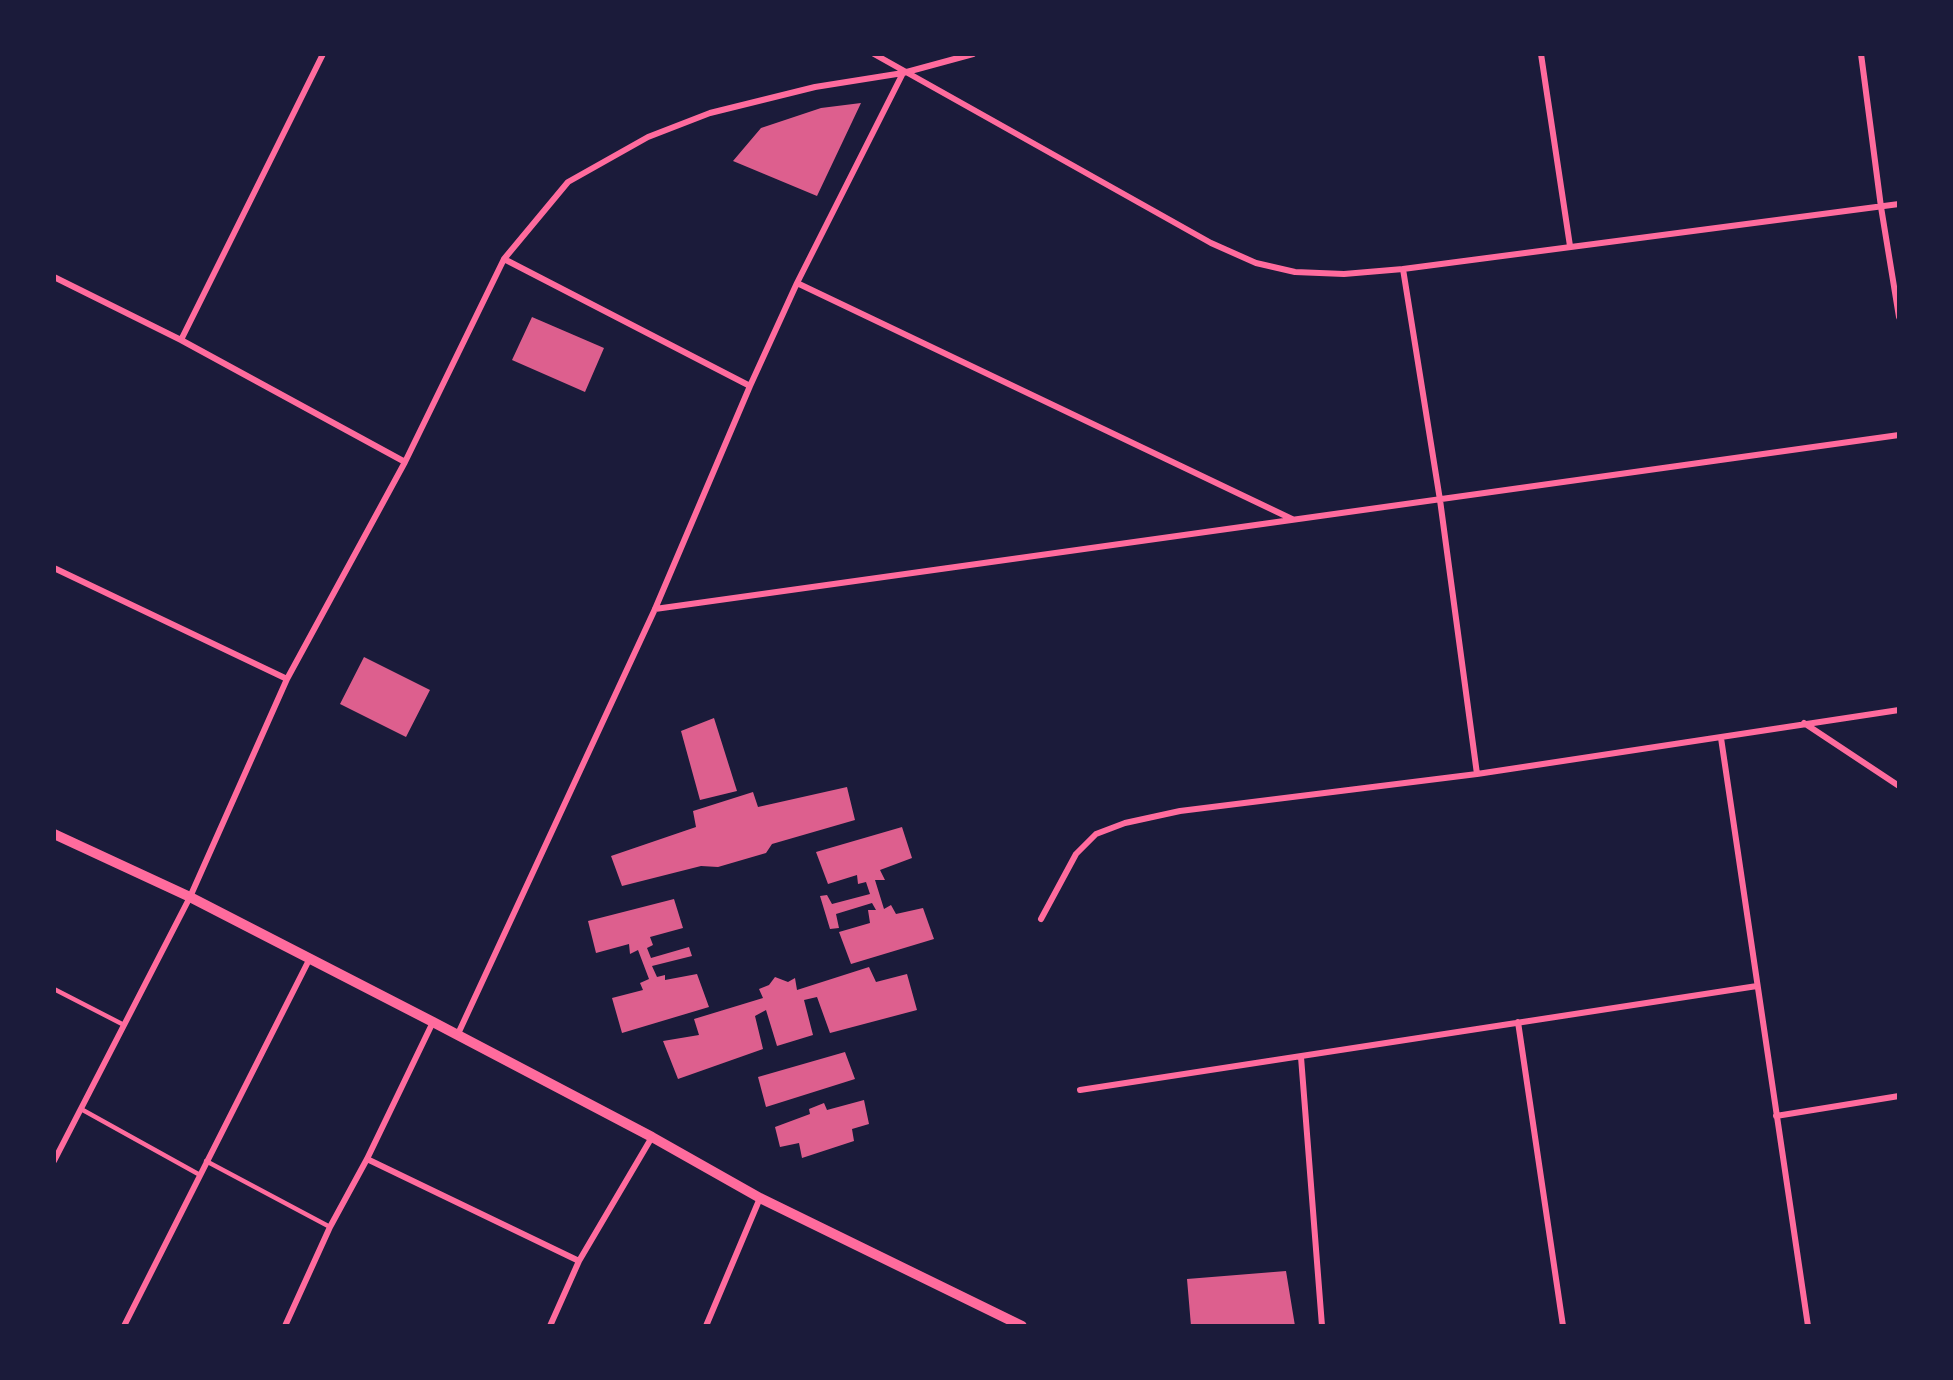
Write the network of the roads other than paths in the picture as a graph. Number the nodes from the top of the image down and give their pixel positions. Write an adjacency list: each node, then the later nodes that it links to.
1 (323, 54): 15 (street)
2 (874, 54): 6 (street)
3 (973, 54): 6 (street)
4 (1541, 54): 9 (street)
5 (1861, 54): 8 (street)
6 (903, 73): 10 (street); 11 (street); 13 (street)
7 (1899, 204): 8 (street)
8 (1881, 207): 9 (street); 14 (street)
9 (1570, 246): 11 (street)
10 (504, 259): 16 (street); 18 (street)
11 (1404, 269): 19 (street)
12 (54, 277): 15 (street)
13 (797, 283): 16 (street); 20 (street)
14 (1899, 317)
15 (181, 340): 18 (street)
16 (750, 386): 22 (street)
17 (1899, 435): 19 (street)
18 (405, 462): 23 (street)
19 (1440, 500): 20 (street); 27 (street)
20 (1293, 519): 22 (street)
21 (54, 568): 23 (street)
22 (656, 609): 38 (street)
23 (286, 679): 30 (street)
24 (1899, 710): 25 (street)
25 (1804, 723): 26 (street); 28 (street)
26 (1721, 738): 27 (street); 33 (street)
27 (1477, 774): 31 (street)
28 (1899, 786)
29 (54, 834): 30 (street)
30 (190, 897): 32 (street); 37 (street)
31 (1041, 919)
32 (309, 960): 35 (street); 47 (street)
33 (1757, 986): 36 (street); 43 (street)
34 (54, 989): 37 (lane)
35 (433, 1022): 38 (street); 45 (street)
36 (1518, 1023): 39 (street); 58 (street)
37 (124, 1025): 42 (street)
38 (457, 1036): 44 (street)
39 (1301, 1057): 40 (street); 57 (street)
40 (1080, 1090)
41 (1899, 1096): 43 (street)
42 (81, 1109): 46 (street); 48 (lane)
43 (1776, 1116): 59 (street)
44 (652, 1137): 49 (street); 51 (street)
45 (367, 1159): 50 (street); 51 (street)
46 (54, 1161)
47 (206, 1161): 48 (street); 50 (lane)
48 (200, 1175): 52 (street)
49 (760, 1198): 55 (street); 56 (street)
50 (330, 1227): 53 (street)
51 (579, 1261): 54 (street)
52 (124, 1326)
53 (285, 1326)
54 (550, 1326)
55 (706, 1326)
56 (1022, 1326)
57 (1322, 1326)
58 (1563, 1326)
59 (1808, 1326)

